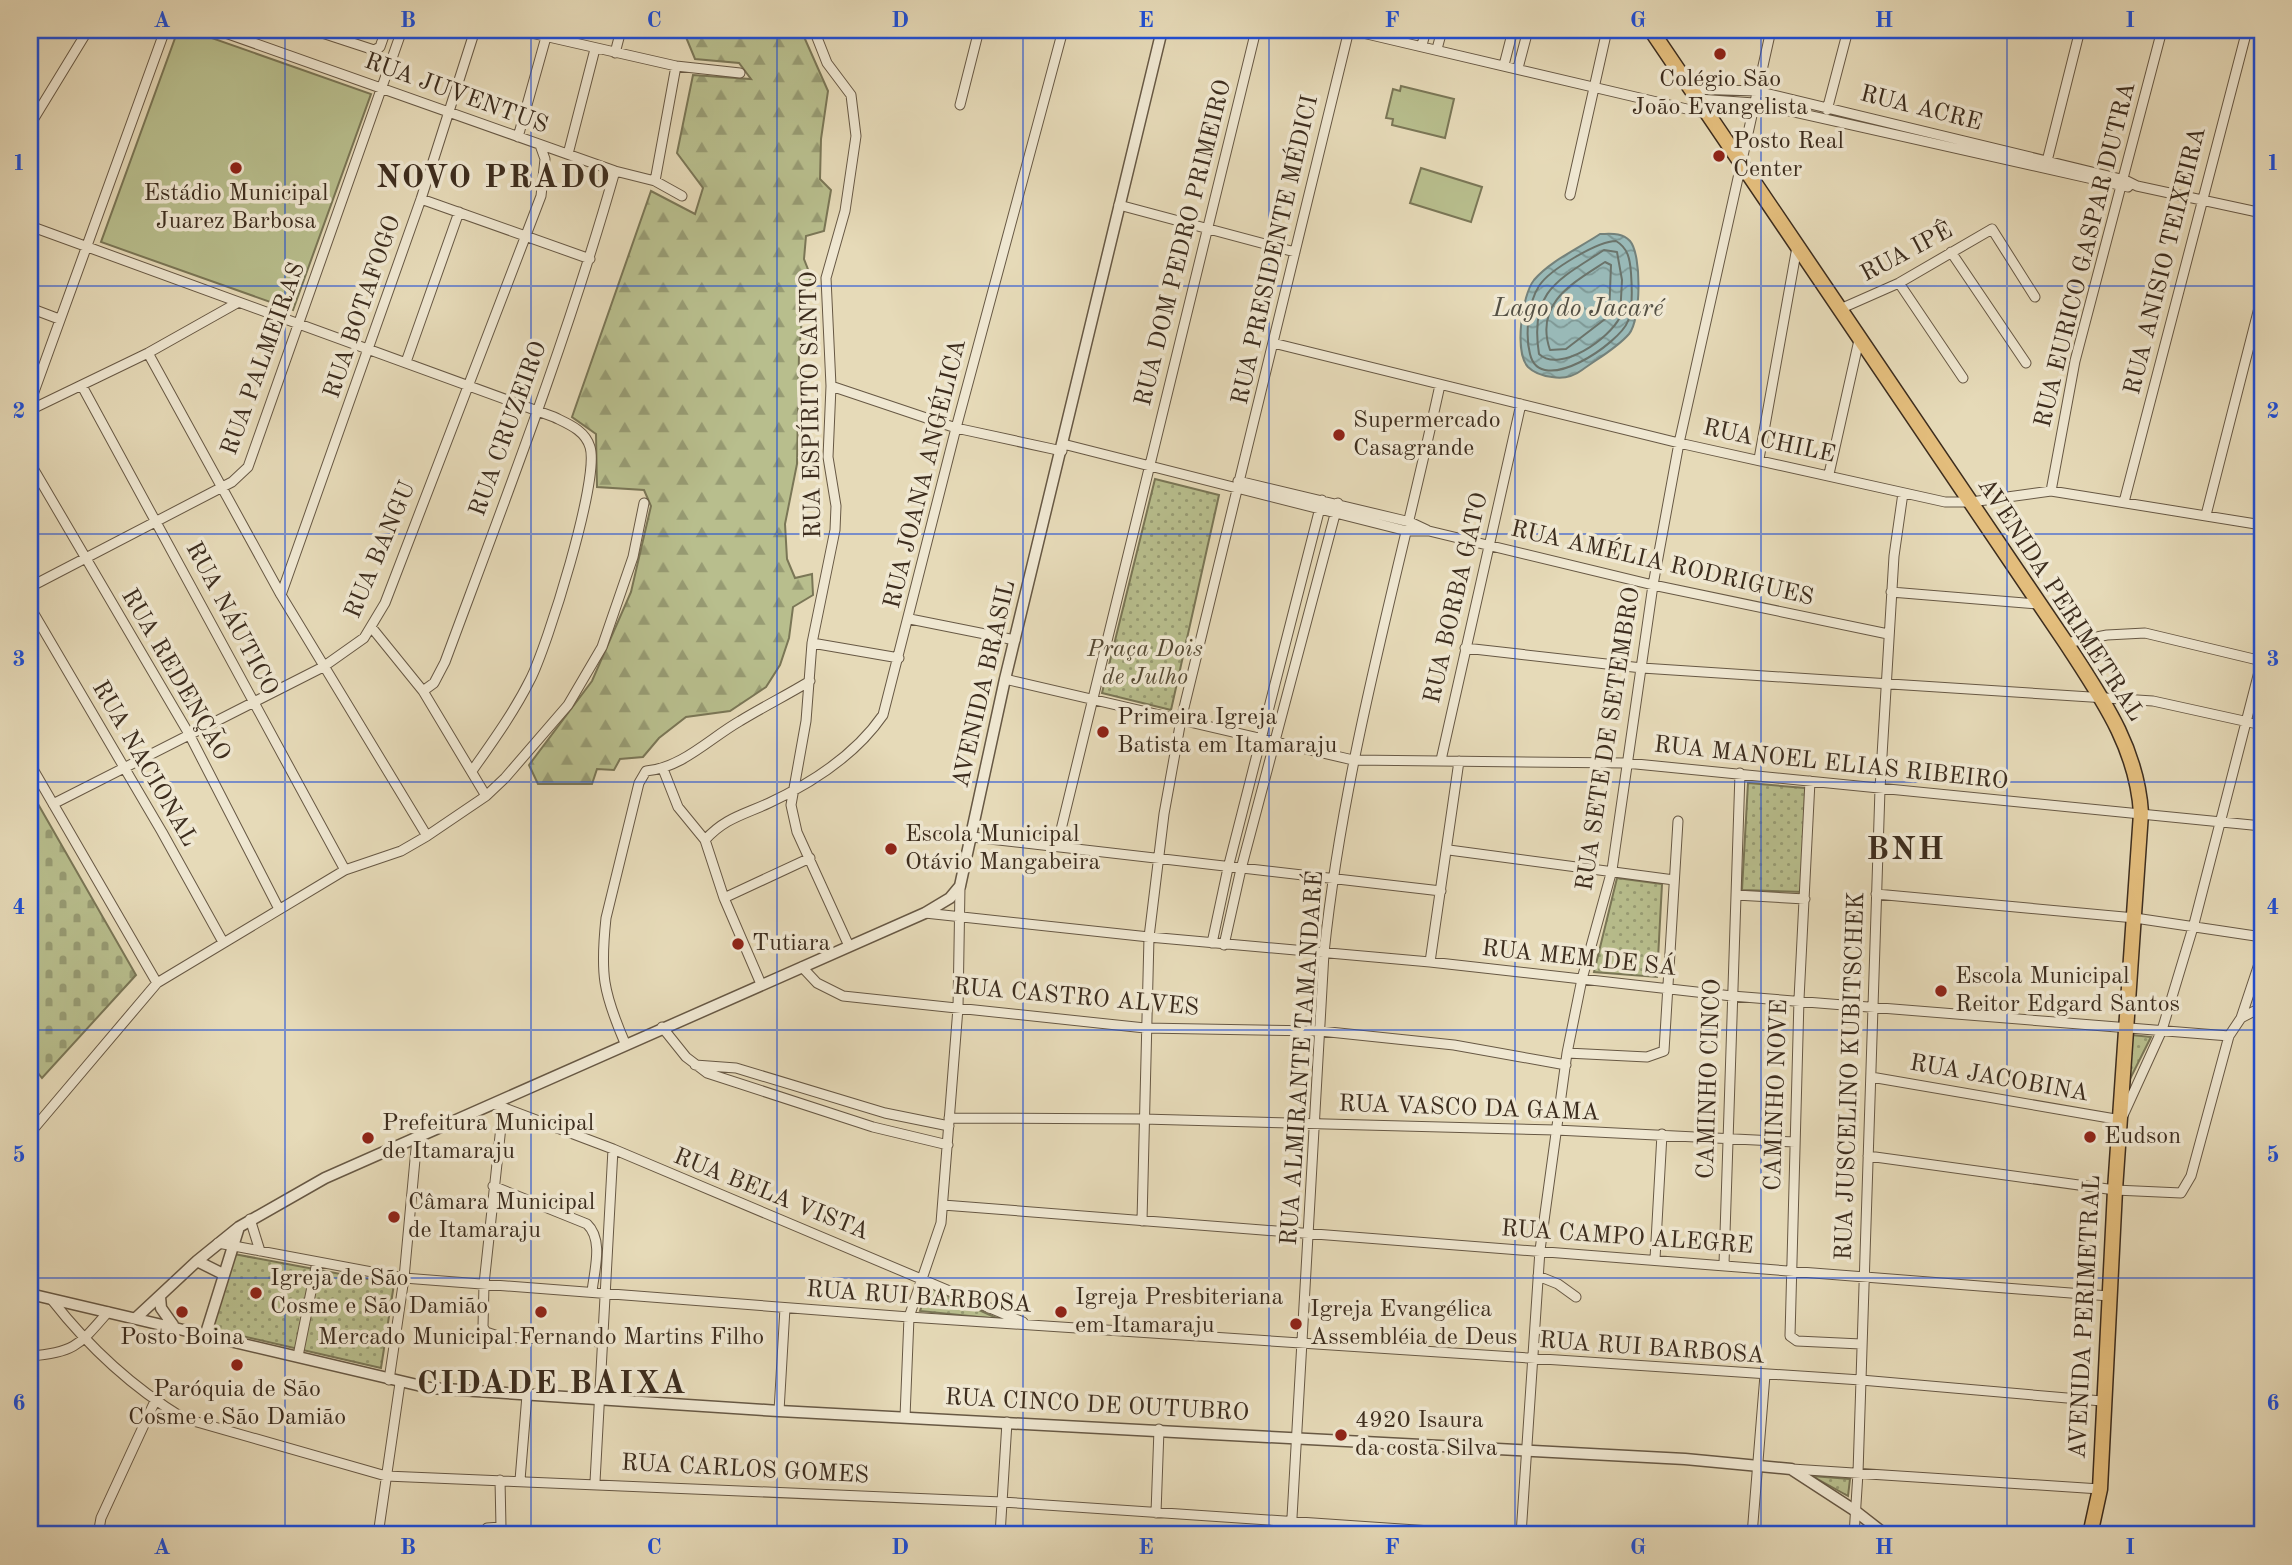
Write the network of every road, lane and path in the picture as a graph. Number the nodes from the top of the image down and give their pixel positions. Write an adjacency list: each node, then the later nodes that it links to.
1 (88, 30): 46 (street)
2 (165, 30): 66 (street)
3 (217, 30): 37 (street, RUA JUVENTUS)
4 (313, 30): 5 (street)
5 (386, 30)
6 (402, 30): 37 (street, RUA PALMEIRAS)
7 (475, 30): 43 (street, RUA BOTAFOGO)
8 (518, 30): 27 (street)
9 (621, 30): 31 (street)
10 (814, 30): 88 (street, RUA ESPÍRITO SANTO)
11 (979, 30): 41 (street)
12 (1063, 30): 93 (street, RUA JOANA ANGÉLICA)
13 (1162, 30): 59 (street, AVENIDA BRASIL)
14 (1256, 30): 63 (street, RUA DOM PEDRO PRIMEIRO)
15 (1349, 30): 28 (street); 67 (street, RUA PRESIDENTE MÉDICI)
16 (1426, 30): 28 (street)
17 (1441, 30): 30 (street)
18 (1513, 30): 32 (street)
19 (1528, 30): 34 (street)
20 (1607, 30): 36 (street)
21 (1651, 30): 39 (main road, AVENIDA PERIMETRAL)
22 (1771, 30): 38 (street, RUA SETE DE SETEMBRO)
23 (1848, 30): 42 (street)
24 (2080, 30): 51 (street)
25 (2162, 30): 54 (street, RUA EURICO GASPAR DUTRA)
26 (2247, 30): 58 (street, RUA ANISIO TEIXEIRA)
27 (547, 34): 29 (street); 47 (street)
28 (1422, 45): 30 (street)
29 (595, 49): 31 (street); 49 (street)
30 (1437, 49): 32 (street)
31 (615, 53): 33 (street)
32 (1504, 65): 34 (street)
33 (676, 66): 35 (street); 53 (street)
34 (1518, 68): 36 (street)
35 (740, 72)
36 (1594, 86): 44 (street); 55 (street)
37 (382, 88): 43 (street, RUA JUVENTUS); 77 (street, RUA PALMEIRAS)
38 (1757, 91): 39 (street, RUA ACRE); 40 (street, RUA SETE DE SETEMBRO); 42 (street, RUA ACRE)
39 (1695, 94): 40 (street, RUA ACRE); 44 (main road, AVENIDA PERIMETRAL)
40 (1754, 103): 45 (street, RUA ACRE); 50 (street, RUA SETE DE SETEMBRO)
41 (960, 105)
42 (1828, 106): 45 (street); 51 (street, RUA ACRE)
43 (450, 113): 47 (street, RUA JUVENTUS); 57 (street, RUA BOTAFOGO)
44 (1708, 114): 50 (main road, AVENIDA PERIMETRAL)
45 (1825, 119): 51 (street, RUA ACRE)
46 (30, 125)
47 (518, 137): 48 (street, RUA JUVENTUS)
48 (540, 145): 49 (street, RUA JUVENTUS); 64 (street, RUA BANGU)
49 (568, 154): 52 (street, RUA JUVENTUS)
50 (1740, 161): 65 (main road, AVENIDA PERIMETRAL); 94 (street, RUA SETE DE SETEMBRO)
51 (2046, 165): 54 (street, RUA ACRE)
52 (615, 171): 53 (street, RUA JUVENTUS); 69 (street, RUA CRUZEIRO)
53 (655, 181): 56 (street, RUA JUVENTUS)
54 (2124, 184): 58 (street, RUA ACRE); 102 (street, RUA EURICO GASPAR DUTRA)
55 (1570, 195)
56 (682, 196)
57 (421, 199): 60 (street); 80 (street, RUA BOTAFOGO)
58 (2200, 200): 61 (street, RUA ACRE); 105 (street, RUA ANISIO TEIXEIRA)
59 (1119, 205): 63 (street); 95 (street, AVENIDA BRASIL)
60 (459, 212): 64 (street); 82 (street)
61 (2262, 214)
62 (30, 226): 66 (street)
63 (1206, 227): 67 (street); 98 (street, RUA DOM PEDRO PRIMEIRO)
64 (524, 235): 69 (street); 85 (street, RUA BANGU)
65 (1797, 246): 75 (main road, AVENIDA PERIMETRAL); 96 (street)
66 (86, 247): 73 (street); 76 (street)
67 (1295, 252): 79 (street, RUA PRESIDENTE MÉDICI)
68 (1951, 252): 70 (street, RUA IPÊ); 72 (street, RUA IPÊ); 83 (street)
69 (590, 259): 92 (street, RUA CRUZEIRO)
70 (1899, 283): 75 (street, RUA IPÊ); 84 (street)
71 (2262, 296): 109 (street)
72 (2035, 297)
73 (237, 303): 77 (street); 81 (street)
74 (30, 308): 76 (street)
75 (1840, 309): 78 (main road, AVENIDA PERIMETRAL)
76 (59, 319): 89 (street)
77 (298, 323): 80 (street); 100 (street, RUA PALMEIRAS)
78 (1860, 340): 99 (street); 104 (main road, AVENIDA PERIMETRAL)
79 (1273, 343): 86 (street, RUA CHILE); 101 (street, RUA PRESIDENTE MÉDICI)
80 (369, 348): 82 (street); 118 (street, RUA BOTAFOGO)
81 (148, 353): 87 (street); 100 (street)
82 (407, 362): 85 (street)
83 (2026, 363)
84 (1964, 378)
85 (466, 385): 92 (street); 122 (street, RUA BANGU)
86 (1440, 385): 90 (street, RUA CHILE); 112 (street, RUA ALMIRANTE TAMANDARÉ)
87 (82, 386): 91 (street); 110 (street, RUA NÁUTICO)
88 (831, 386): 93 (street); 125 (street, RUA ESPÍRITO SANTO)
89 (31, 396)
90 (1521, 404): 94 (street, RUA CHILE); 113 (street, RUA BORBA GATO)
91 (30, 410)
92 (537, 410): 135 (street, RUA CRUZEIRO); 152 (street)
93 (956, 428): 95 (street); 121 (street, RUA JOANA ANGÉLICA)
94 (1679, 443): 96 (street, RUA CHILE); 115 (street, RUA SETE DE SETEMBRO)
95 (1063, 447): 98 (street); 124 (street, AVENIDA BRASIL)
96 (1759, 459): 99 (street, RUA CHILE)
97 (30, 463): 114 (street, RUA REDENÇÃO)
98 (1151, 465): 101 (street); 137 (street)
99 (1829, 474): 103 (street, RUA CHILE)
100 (223, 485): 110 (street, RUA PALMEIRAS); 118 (street)
101 (1241, 485): 107 (street, RUA AMÉLIA RODRIGUES); 139 (street)
102 (2051, 491): 104 (street, RUA CHILE); 105 (street, RUA CHILE)
103 (1903, 494): 104 (street, RUA CHILE); 117 (street, RUA JUSCELINO KUBITSCHEK)
104 (1971, 502): 119 (main road, AVENIDA PERIMETRAL)
105 (2124, 502): 109 (street, RUA CHILE)
106 (644, 503): 157 (street)
107 (1321, 505): 108 (street, RUA AMÉLIA RODRIGUES); 143 (street)
108 (1336, 508): 112 (street, RUA AMÉLIA RODRIGUES); 144 (street)
109 (2206, 515): 111 (street, RUA CHILE)
110 (156, 519): 114 (street, RUA PALMEIRAS); 138 (street, RUA NÁUTICO)
111 (2262, 525)
112 (1409, 526): 113 (street, RUA AMÉLIA RODRIGUES); 145 (street, RUA ALMIRANTE TAMANDARÉ)
113 (1489, 544): 115 (street, RUA AMÉLIA RODRIGUES); 127 (street, RUA BORBA GATO)
114 (85, 557): 116 (street, RUA PALMEIRAS); 142 (street, RUA REDENÇÃO)
115 (1653, 585): 123 (street, RUA AMÉLIA RODRIGUES); 131 (street, RUA SETE DE SETEMBRO)
116 (30, 587)
117 (1891, 592): 119 (street); 123 (street, RUA JUSCELINO KUBITSCHEK)
118 (281, 595): 130 (street)
119 (2038, 604): 126 (main road, AVENIDA PERIMETRAL)
120 (30, 607): 150 (street, RUA NACIONAL)
121 (910, 619): 124 (street); 128 (street, RUA JOANA ANGÉLICA)
122 (372, 628): 130 (street, RUA BANGU); 135 (street)
123 (1888, 634): 134 (street, RUA JUSCELINO KUBITSCHEK)
124 (1015, 640): 132 (street, AVENIDA BRASIL)
125 (812, 643): 128 (street); 133 (street, RUA ESPÍRITO SANTO)
126 (2066, 643): 129 (street); 136 (main road, AVENIDA PERIMETRAL)
127 (1465, 648): 131 (street); 146 (street, RUA BORBA GATO)
128 (899, 658): 155 (street, RUA JOANA ANGÉLICA)
129 (2262, 661): 140 (street)
130 (323, 667): 138 (street, RUA BANGU); 163 (street)
131 (1642, 667): 134 (street); 148 (street, RUA SETE DE SETEMBRO)
132 (1005, 679): 137 (street); 164 (street, AVENIDA BRASIL)
133 (810, 681): 151 (street); 155 (street, RUA ESPÍRITO SANTO)
134 (1887, 685): 136 (street); 156 (street, RUA JUSCELINO KUBITSCHEK)
135 (423, 691): 152 (street)
136 (2101, 697): 140 (street); 159 (main road, AVENIDA PERIMETRAL)
137 (1094, 700): 139 (street); 166 (street)
138 (253, 702): 142 (street, RUA BANGU); 172 (street, RUA NÁUTICO)
139 (1181, 720): 143 (street, RUA MANOEL ELIAS RIBEIRO); 169 (street)
140 (2245, 720): 141 (street); 160 (street)
141 (2262, 724)
142 (188, 734): 150 (street, RUA BANGU); 182 (street, RUA REDENÇÃO)
143 (1263, 740): 144 (street, RUA MANOEL ELIAS RIBEIRO); 170 (street)
144 (1274, 743): 145 (street, RUA MANOEL ELIAS RIBEIRO); 171 (street)
145 (1353, 760): 146 (street, RUA MANOEL ELIAS RIBEIRO); 175 (street, RUA ALMIRANTE TAMANDARÉ)
146 (1441, 760): 147 (street, RUA MANOEL ELIAS RIBEIRO)
147 (1459, 761): 148 (street, RUA MANOEL ELIAS RIBEIRO); 167 (street)
148 (1626, 763): 153 (street, RUA MANOEL ELIAS RIBEIRO); 173 (street, RUA SETE DE SETEMBRO)
149 (30, 764): 158 (street)
150 (123, 769): 158 (street, RUA BANGU); 189 (street, RUA NACIONAL)
151 (663, 769): 165 (street); 213 (street)
152 (472, 771): 157 (street)
153 (1740, 773): 154 (street, RUA MANOEL ELIAS RIBEIRO); 179 (street, CAMINHO CINCO)
154 (1811, 781): 156 (street, RUA MANOEL ELIAS RIBEIRO); 181 (street, CAMINHO NOVE)
155 (792, 789): 165 (street, RUA JOANA ANGÉLICA); 168 (street, RUA ESPÍRITO SANTO)
156 (1880, 789): 159 (street, RUA MANOEL ELIAS RIBEIRO); 178 (street, RUA JUSCELINO KUBITSCHEK)
157 (486, 796): 163 (street)
158 (53, 804): 198 (street)
159 (2141, 813): 160 (street, RUA MANOEL ELIAS RIBEIRO); 185 (main road, AVENIDA PERIMETRAL)
160 (2218, 820): 162 (street, RUA MANOEL ELIAS RIBEIRO); 186 (street)
161 (1678, 821): 174 (street)
162 (2262, 826)
163 (427, 836): 172 (street)
164 (972, 837): 166 (street); 176 (street, AVENIDA BRASIL)
165 (705, 840): 180 (street)
166 (1057, 846): 169 (street)
167 (1449, 850): 173 (street); 177 (street)
168 (810, 858): 180 (street); 192 (street, RUA ESPÍRITO SANTO)
169 (1158, 859): 170 (street); 187 (street)
170 (1228, 868): 171 (street); 190 (street)
171 (1241, 869): 175 (street); 191 (street)
172 (345, 870): 182 (street)
173 (1612, 870): 174 (street); 197 (street, RUA SETE DE SETEMBRO)
174 (1674, 880): 200 (street)
175 (1332, 881): 177 (street); 193 (street, RUA ALMIRANTE TAMANDARÉ)
176 (960, 886): 183 (street); 184 (street)
177 (1441, 891): 195 (street)
178 (1876, 894): 185 (street); 203 (street, RUA JUSCELINO KUBITSCHEK)
179 (1736, 895): 181 (street); 201 (street, CAMINHO CINCO)
180 (723, 898): 199 (street)
181 (1805, 899): 202 (street, CAMINHO NOVE)
182 (279, 909): 189 (street)
183 (925, 913): 184 (street, RUA MEM DE SÁ); 192 (street)
184 (959, 916): 187 (street, RUA MEM DE SÁ); 205 (street)
185 (2135, 918): 186 (street); 207 (main road, AVENIDA PERIMETRAL)
186 (2194, 924): 188 (street); 210 (street)
187 (1149, 937): 190 (street, RUA MEM DE SÁ); 209 (street)
188 (2262, 937)
189 (223, 942): 198 (street)
190 (1212, 943): 191 (street, RUA MEM DE SÁ)
191 (1224, 944): 193 (street, RUA MEM DE SÁ)
192 (849, 946): 196 (street)
193 (1324, 953): 195 (street, RUA MEM DE SÁ); 211 (street, RUA ALMIRANTE TAMANDARÉ)
194 (2262, 955): 206 (street)
195 (1430, 962): 197 (street, RUA MEM DE SÁ)
196 (802, 967): 199 (street); 205 (street, RUA CASTRO ALVES)
197 (1582, 979): 200 (street, RUA MEM DE SÁ); 214 (street, RUA SETE DE SETEMBRO)
198 (157, 983): 224 (street)
199 (761, 984): 208 (street)
200 (1667, 989): 201 (street, RUA MEM DE SÁ); 214 (street)
201 (1732, 996): 202 (street, RUA MEM DE SÁ); 226 (street, CAMINHO CINCO)
202 (1800, 999): 203 (street, RUA MEM DE SÁ); 228 (street, CAMINHO NOVE)
203 (1872, 1006): 207 (street, RUA MEM DE SÁ); 217 (street, RUA JUSCELINO KUBITSCHEK)
204 (2262, 1007): 206 (street)
205 (958, 1008): 209 (street, RUA CASTRO ALVES); 221 (street)
206 (2241, 1018): 212 (street)
207 (2126, 1026): 210 (street, RUA MEM DE SÁ); 220 (main road, AVENIDA PERIMETRAL)
208 (662, 1027): 213 (street); 215 (street)
209 (1145, 1028): 211 (street, RUA CASTRO ALVES); 219 (street)
210 (2162, 1030): 212 (street, RUA MEM DE SÁ); 220 (street)
211 (1320, 1031): 216 (street, RUA CASTRO ALVES); 222 (street, RUA ALMIRANTE TAMANDARÉ)
212 (2229, 1036): 233 (street)
213 (625, 1043): 218 (street)
214 (1567, 1053): 216 (street, RUA SETE DE SETEMBRO)
215 (693, 1065): 221 (street, RUA VASCO DA GAMA); 229 (street)
216 (1566, 1065): 223 (street, RUA SETE DE SETEMBRO)
217 (1871, 1077): 220 (street, RUA JACOBINA); 231 (street, RUA JUSCELINO KUBITSCHEK)
218 (498, 1106): 227 (street); 230 (street, RUA BELA VISTA); 232 (street)
219 (1143, 1119): 221 (street, RUA VASCO DA GAMA); 222 (street, RUA VASCO DA GAMA); 236 (street)
220 (2121, 1120): 233 (main road, AVENIDA PERIMETRAL)
221 (949, 1122): 229 (street)
222 (1315, 1124): 223 (street, RUA VASCO DA GAMA); 238 (street, RUA ALMIRANTE TAMANDARÉ)
223 (1556, 1130): 225 (street, RUA VASCO DA GAMA); 241 (street, RUA SETE DE SETEMBRO)
224 (30, 1133)
225 (1662, 1134): 226 (street, RUA VASCO DA GAMA); 243 (street)
226 (1728, 1137): 228 (street, RUA VASCO DA GAMA); 246 (street, CAMINHO CINCO)
227 (417, 1138): 235 (street); 251 (street)
228 (1795, 1142): 247 (street, CAMINHO NOVE)
229 (948, 1145): 234 (street)
230 (613, 1149): 252 (street, RUA BELA VISTA); 255 (street)
231 (1867, 1156): 233 (street); 250 (street, RUA JUSCELINO KUBITSCHEK)
232 (493, 1186): 253 (street); 254 (street)
233 (2115, 1190): 257 (main road, AVENIDA PERIMETRAL)
234 (943, 1205): 236 (street, RUA CAMPO ALEGRE); 252 (street)
235 (250, 1219): 237 (street); 242 (street)
236 (1142, 1221): 238 (street, RUA CAMPO ALEGRE)
237 (239, 1227): 239 (street); 240 (street)
238 (1310, 1234): 241 (street, RUA CAMPO ALEGRE); 270 (street, RUA ALMIRANTE TAMANDARÉ)
239 (218, 1243): 240 (street, RUA RUI BARBOSA); 244 (street)
240 (232, 1246): 242 (street, RUA RUI BARBOSA); 248 (street)
241 (1540, 1250): 243 (street, RUA CAMPO ALEGRE); 249 (street, RUA SETE DE SETEMBRO)
242 (260, 1251): 245 (street, RUA RUI BARBOSA)
243 (1656, 1259): 246 (street, RUA CAMPO ALEGRE)
244 (197, 1261): 248 (street); 258 (street)
245 (317, 1262): 251 (street, RUA RUI BARBOSA); 273 (street)
246 (1724, 1264): 247 (street, RUA CAMPO ALEGRE)
247 (1791, 1270): 250 (street, RUA CAMPO ALEGRE); 271 (street, CAMINHO NOVE)
248 (223, 1274): 267 (street)
249 (1538, 1276): 259 (street); 274 (street, RUA SETE DE SETEMBRO)
250 (1863, 1276): 257 (street, RUA CAMPO ALEGRE); 271 (street, RUA JUSCELINO KUBITSCHEK)
251 (404, 1278): 253 (street, RUA RUI BARBOSA); 277 (street)
252 (923, 1278): 264 (street); 266 (street, RUA BELA VISTA)
253 (484, 1284): 254 (street, RUA RUI BARBOSA); 269 (street)
254 (592, 1292): 255 (street, RUA RUI BARBOSA)
255 (606, 1293): 261 (street, RUA RUI BARBOSA); 269 (street)
256 (30, 1294): 260 (street, RUA CINCO DE OUTUBRO)
257 (2109, 1296): 281 (main road, AVENIDA PERIMETRAL)
258 (160, 1297): 263 (street); 265 (street)
259 (1576, 1297)
260 (52, 1300): 262 (street, RUA CINCO DE OUTUBRO); 268 (street, RUA CARLOS GOMES)
261 (785, 1307): 264 (street, RUA RUI BARBOSA); 282 (street)
262 (108, 1311): 263 (street, RUA CINCO DE OUTUBRO); 268 (street)
263 (137, 1317): 265 (street, RUA CINCO DE OUTUBRO)
264 (909, 1317): 266 (street, RUA RUI BARBOSA); 283 (street)
265 (173, 1325): 267 (street, RUA CINCO DE OUTUBRO)
266 (1031, 1325): 270 (street, RUA RUI BARBOSA)
267 (206, 1333): 273 (street, RUA CINCO DE OUTUBRO)
268 (83, 1340): 272 (street); 280 (street, RUA CARLOS GOMES)
269 (604, 1342): 279 (street)
270 (1303, 1344): 274 (street, RUA RUI BARBOSA); 286 (street, RUA ALMIRANTE TAMANDARÉ)
271 (1861, 1344): 276 (street, RUA JUSCELINO KUBITSCHEK)
272 (30, 1356)
273 (298, 1356): 277 (street, RUA CINCO DE OUTUBRO)
274 (1532, 1361): 275 (street, RUA RUI BARBOSA); 287 (street, RUA SETE DE SETEMBRO)
275 (1765, 1375): 276 (street, RUA RUI BARBOSA); 288 (street)
276 (1861, 1380): 281 (street, RUA RUI BARBOSA); 290 (street, RUA JUSCELINO KUBITSCHEK)
277 (395, 1382): 278 (street, RUA CINCO DE OUTUBRO); 291 (street)
278 (527, 1395): 279 (street, RUA CINCO DE OUTUBRO); 293 (street)
279 (601, 1400): 282 (street, RUA CINCO DE OUTUBRO); 294 (street)
280 (155, 1401): 291 (street, RUA CARLOS GOMES); 301 (street)
281 (2102, 1401): 295 (main road, AVENIDA PERIMETRAL)
282 (779, 1411): 283 (street, RUA CINCO DE OUTUBRO)
283 (905, 1417): 284 (street, RUA CINCO DE OUTUBRO)
284 (1007, 1422): 285 (street, RUA CINCO DE OUTUBRO); 296 (street)
285 (1159, 1429): 286 (street, RUA CINCO DE OUTUBRO); 298 (street)
286 (1296, 1437): 287 (street, RUA CINCO DE OUTUBRO); 299 (street, RUA ALMIRANTE TAMANDARÉ)
287 (1524, 1450): 288 (street, RUA CINCO DE OUTUBRO); 306 (street, RUA SETE DE SETEMBRO)
288 (1758, 1466): 289 (street, RUA CINCO DE OUTUBRO); 307 (street)
289 (1791, 1469): 290 (street, RUA CINCO DE OUTUBRO); 297 (street, RUA CINCO DE OUTUBRO)
290 (1858, 1473): 295 (street, RUA CINCO DE OUTUBRO); 297 (street, RUA JUSCELINO KUBITSCHEK)
291 (386, 1476): 292 (street, RUA CARLOS GOMES); 302 (street)
292 (500, 1480): 293 (street, RUA CARLOS GOMES); 300 (street)
293 (520, 1480): 294 (street, RUA CARLOS GOMES)
294 (595, 1482): 296 (street, RUA CARLOS GOMES)
295 (2100, 1489): 310 (main road, AVENIDA PERIMETRAL)
296 (1002, 1502): 298 (street, RUA CARLOS GOMES); 303 (street)
297 (1854, 1510): 308 (street, RUA JUSCELINO KUBITSCHEK); 309 (street, RUA CINCO DE OUTUBRO)
298 (1156, 1513): 299 (street, RUA CARLOS GOMES)
299 (1292, 1521): 304 (street, RUA ALMIRANTE TAMANDARÉ); 305 (street, RUA CARLOS GOMES)
300 (487, 1528)
301 (103, 1535)
302 (378, 1535)
303 (1000, 1535)
304 (1291, 1535)
305 (1490, 1535)
306 (1521, 1535)
307 (1752, 1535)
308 (1854, 1535)
309 (1886, 1535)
310 (2090, 1535)

